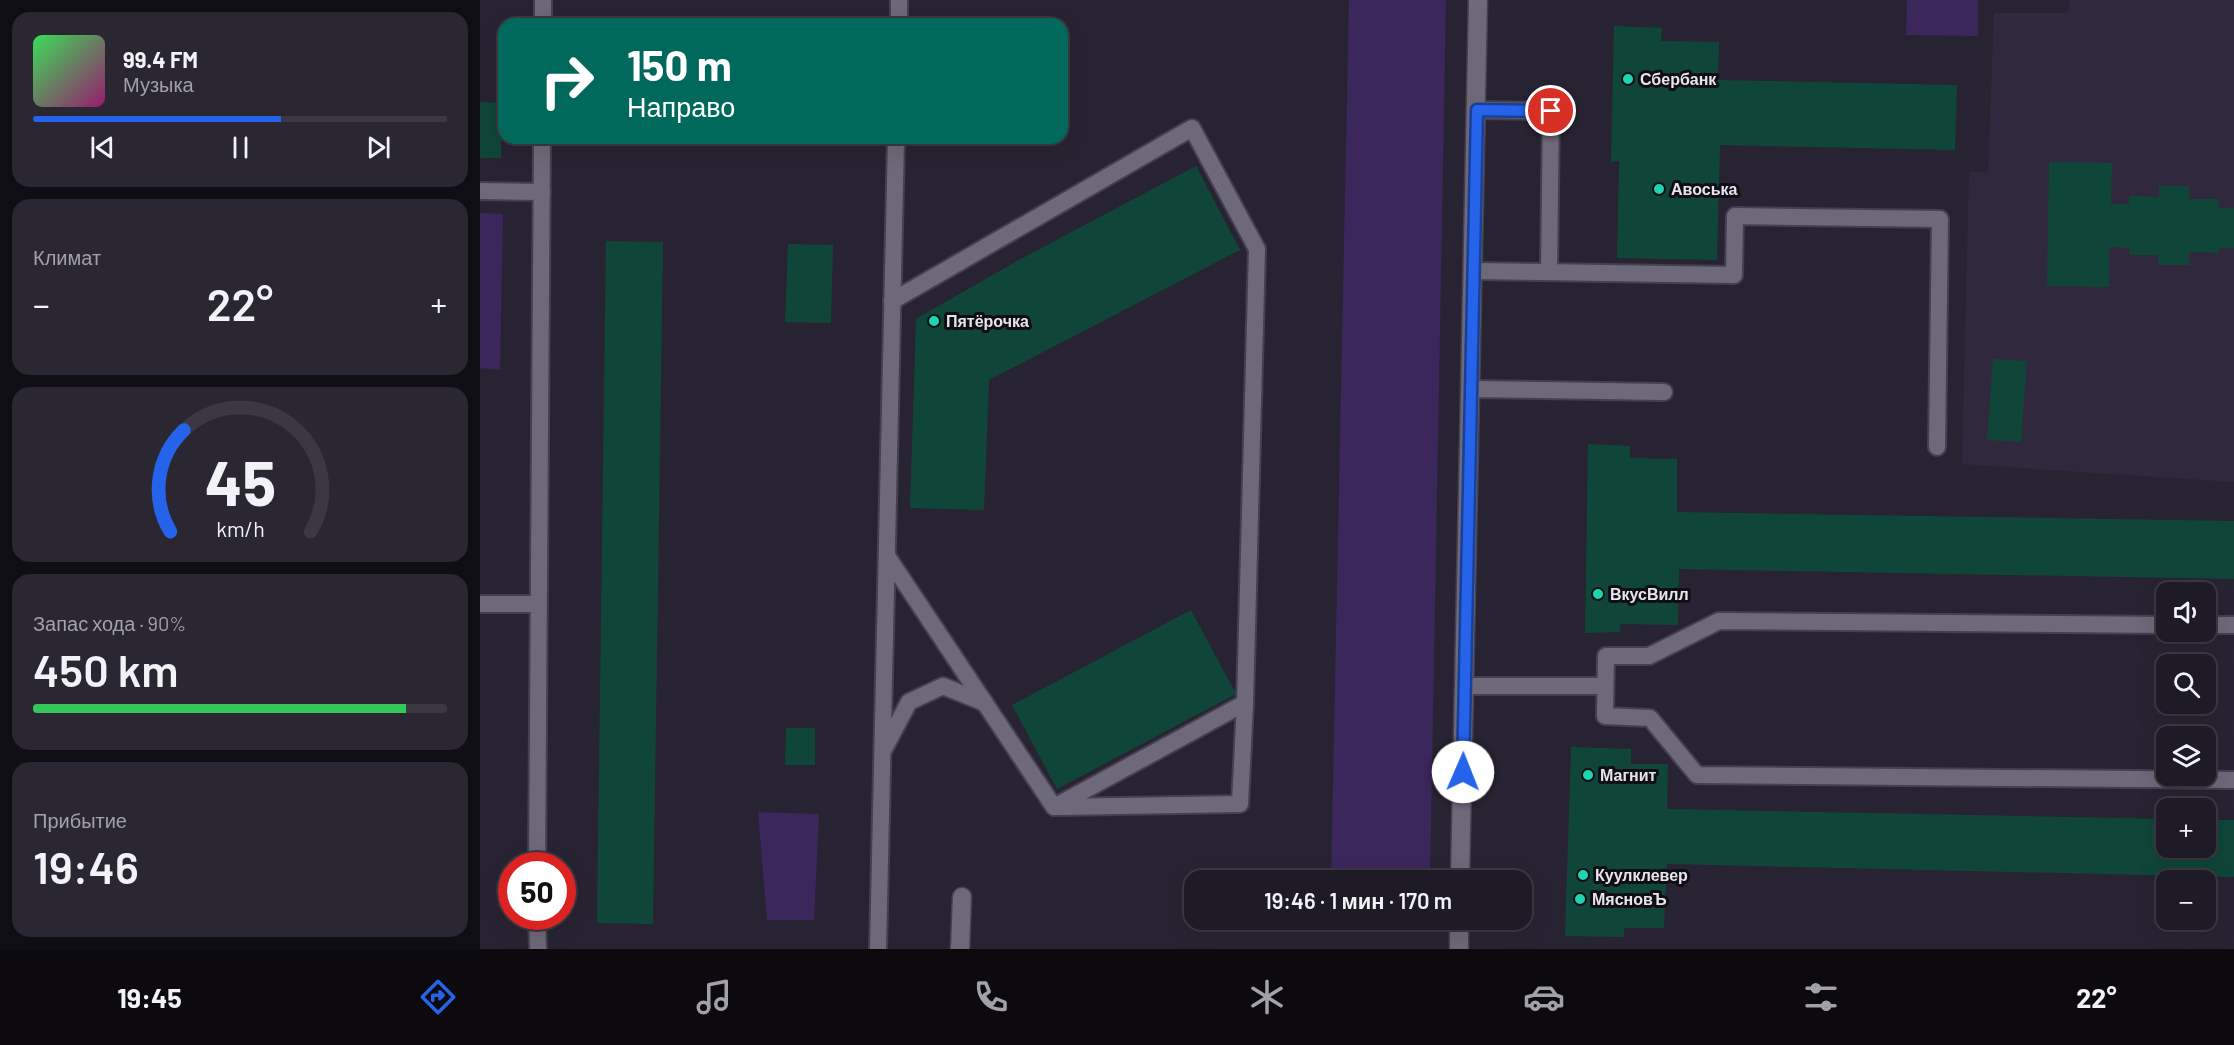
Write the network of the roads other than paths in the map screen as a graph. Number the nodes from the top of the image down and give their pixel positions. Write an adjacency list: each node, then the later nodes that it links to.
1 (543, 0): 4 (lane)
2 (899, 0): 5 (lane)
3 (1478, 0): 6 (main road)
4 (543, 18)
5 (899, 18)
6 (1477, 110): 11 (main road); 12 (lane)
7 (542, 144): 10 (lane)
8 (896, 144): 13 (lane)
9 (480, 191): 10 (lane)
10 (542, 192): 19 (lane)
11 (1474, 271): 12 (lane); 14 (main road)
12 (1549, 272): 16 (lane)
13 (892, 301): 17 (lane); 26 (lane)
14 (1472, 389): 15 (lane); 23 (main road)
15 (1664, 392)
16 (1937, 447)
17 (887, 556): 25 (lane); 27 (lane)
18 (480, 604): 19 (lane)
19 (537, 604): 30 (lane)
20 (2156, 625): 24 (lane)
21 (2216, 625): 22 (lane)
22 (2234, 626)
23 (1465, 686): 24 (lane); 31 (main road)
24 (1605, 686): 28 (lane)
25 (985, 703): 27 (lane); 29 (lane)
26 (1245, 703): 29 (lane); 29 (lane)
27 (882, 754): 36 (lane)
28 (2234, 780)
29 (1054, 807)
30 (537, 852)
31 (1460, 870)
32 (962, 897): 37 (main road)
33 (537, 930): 35 (lane)
34 (1460, 930): 38 (main road)
35 (538, 949)
36 (878, 949)
37 (960, 949)
38 (1459, 949)

